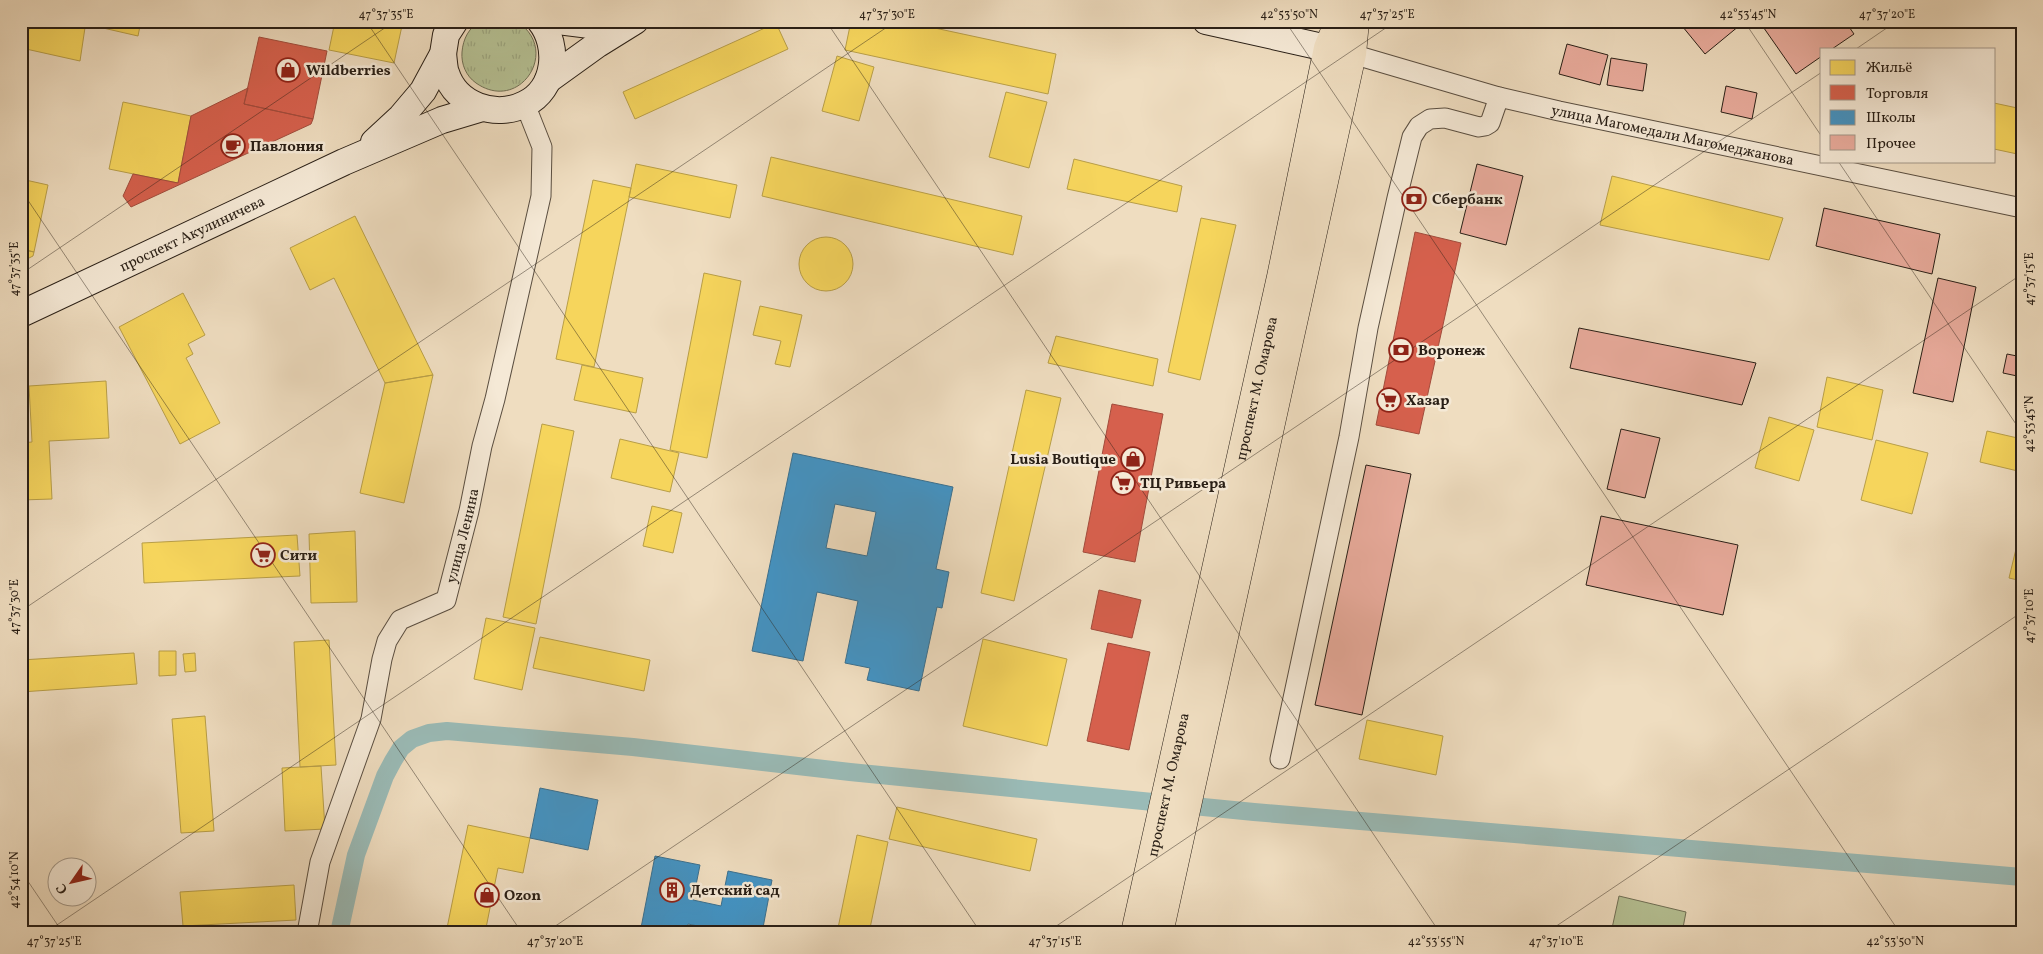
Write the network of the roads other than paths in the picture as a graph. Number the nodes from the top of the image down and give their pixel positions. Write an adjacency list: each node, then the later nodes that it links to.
1 (455, 21): 9 (main road)
2 (540, 21): 10 (main road)
3 (558, 21): 7 (main road)
4 (1206, 21): 8 (main road)
5 (1339, 21): 8 (main road, проспект М. Омарова)
6 (1355, 21): 8 (main road, проспект М. Омарова)
7 (634, 22): 10 (main road)
8 (1340, 51): 11 (street, улица Магомедали Магомеджановa); 18 (main road, проспект М. Омарова)
9 (443, 54): 13 (main road); 14 (main road)
10 (548, 80): 12 (main road)
11 (1500, 97): 15 (street, улица Магомедали Магомеджановa); 17 (street)
12 (526, 104): 13 (main road); 19 (street, улица Ленина)
13 (482, 108): 14 (main road, проспект Акулиничева)
14 (363, 153): 16 (main road, проспект Акулиничева)
15 (2022, 208)
16 (21, 314)
17 (1280, 759)
18 (1173, 818): 20 (main road, проспект М. Омарова); 21 (main road, проспект М. Омарова)
19 (307, 933)
20 (1135, 933)
21 (1159, 933)

